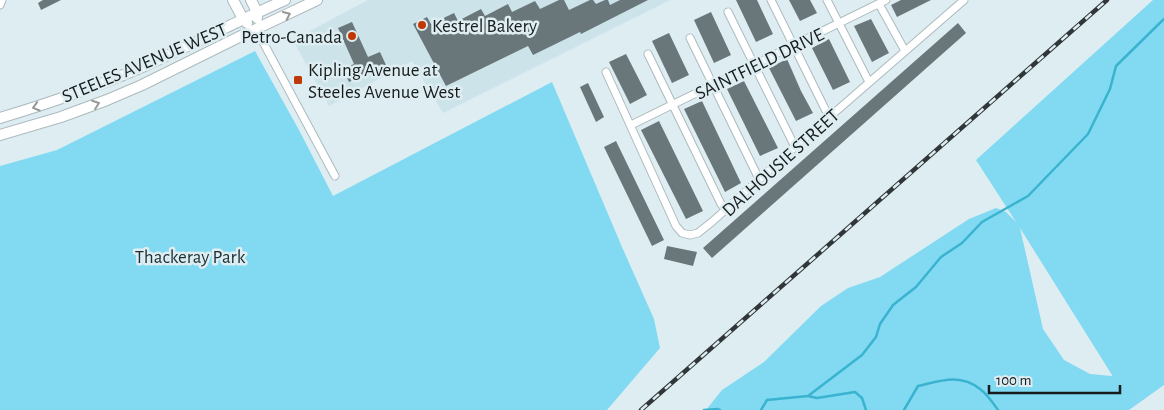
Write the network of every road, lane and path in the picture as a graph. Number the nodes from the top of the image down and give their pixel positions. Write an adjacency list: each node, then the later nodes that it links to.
1 (2, 0): 10 (street)
2 (233, 0): 13 (main road)
3 (251, 0): 11 (main road)
4 (285, 0): 11 (main road, STEELES AVENUE WEST)
5 (317, 0): 15 (main road, STEELES AVENUE WEST, one-way to 5)
6 (771, 0): 17 (street)
7 (827, 0): 14 (street)
8 (964, 0): 18 (street, DALHOUSIE STREET)
9 (883, 2): 14 (street, SAINTFIELD DRIVE); 18 (street)
10 (0, 5)
11 (257, 12): 13 (main road, STEELES AVENUE WEST); 15 (main road)
12 (728, 12): 20 (street)
13 (243, 19): 15 (main road); 26 (main road, STEELES AVENUE WEST, one-way to 26)
14 (839, 24): 17 (street, SAINTFIELD DRIVE); 22 (street)
15 (256, 29): 28 (main road, STEELES AVENUE WEST, one-way to 15); 30 (street)
16 (690, 38): 23 (street)
17 (794, 45): 20 (street, SAINTFIELD DRIVE); 25 (street)
18 (905, 51): 22 (street, DALHOUSIE STREET)
19 (648, 54): 24 (street)
20 (755, 65): 23 (street, SAINTFIELD DRIVE); 29 (street)
21 (606, 72): 27 (street)
22 (869, 82): 25 (street, DALHOUSIE STREET)
23 (714, 85): 24 (street, SAINTFIELD DRIVE); 31 (street)
24 (673, 105): 27 (street, SAINTFIELD DRIVE); 32 (street)
25 (829, 117): 29 (street, DALHOUSIE STREET)
26 (0, 118)
27 (631, 125): 32 (street, DALHOUSIE STREET)
28 (0, 135)
29 (794, 147): 31 (street, DALHOUSIE STREET)
30 (335, 176)
31 (759, 179): 32 (street, DALHOUSIE STREET)
32 (726, 209)

